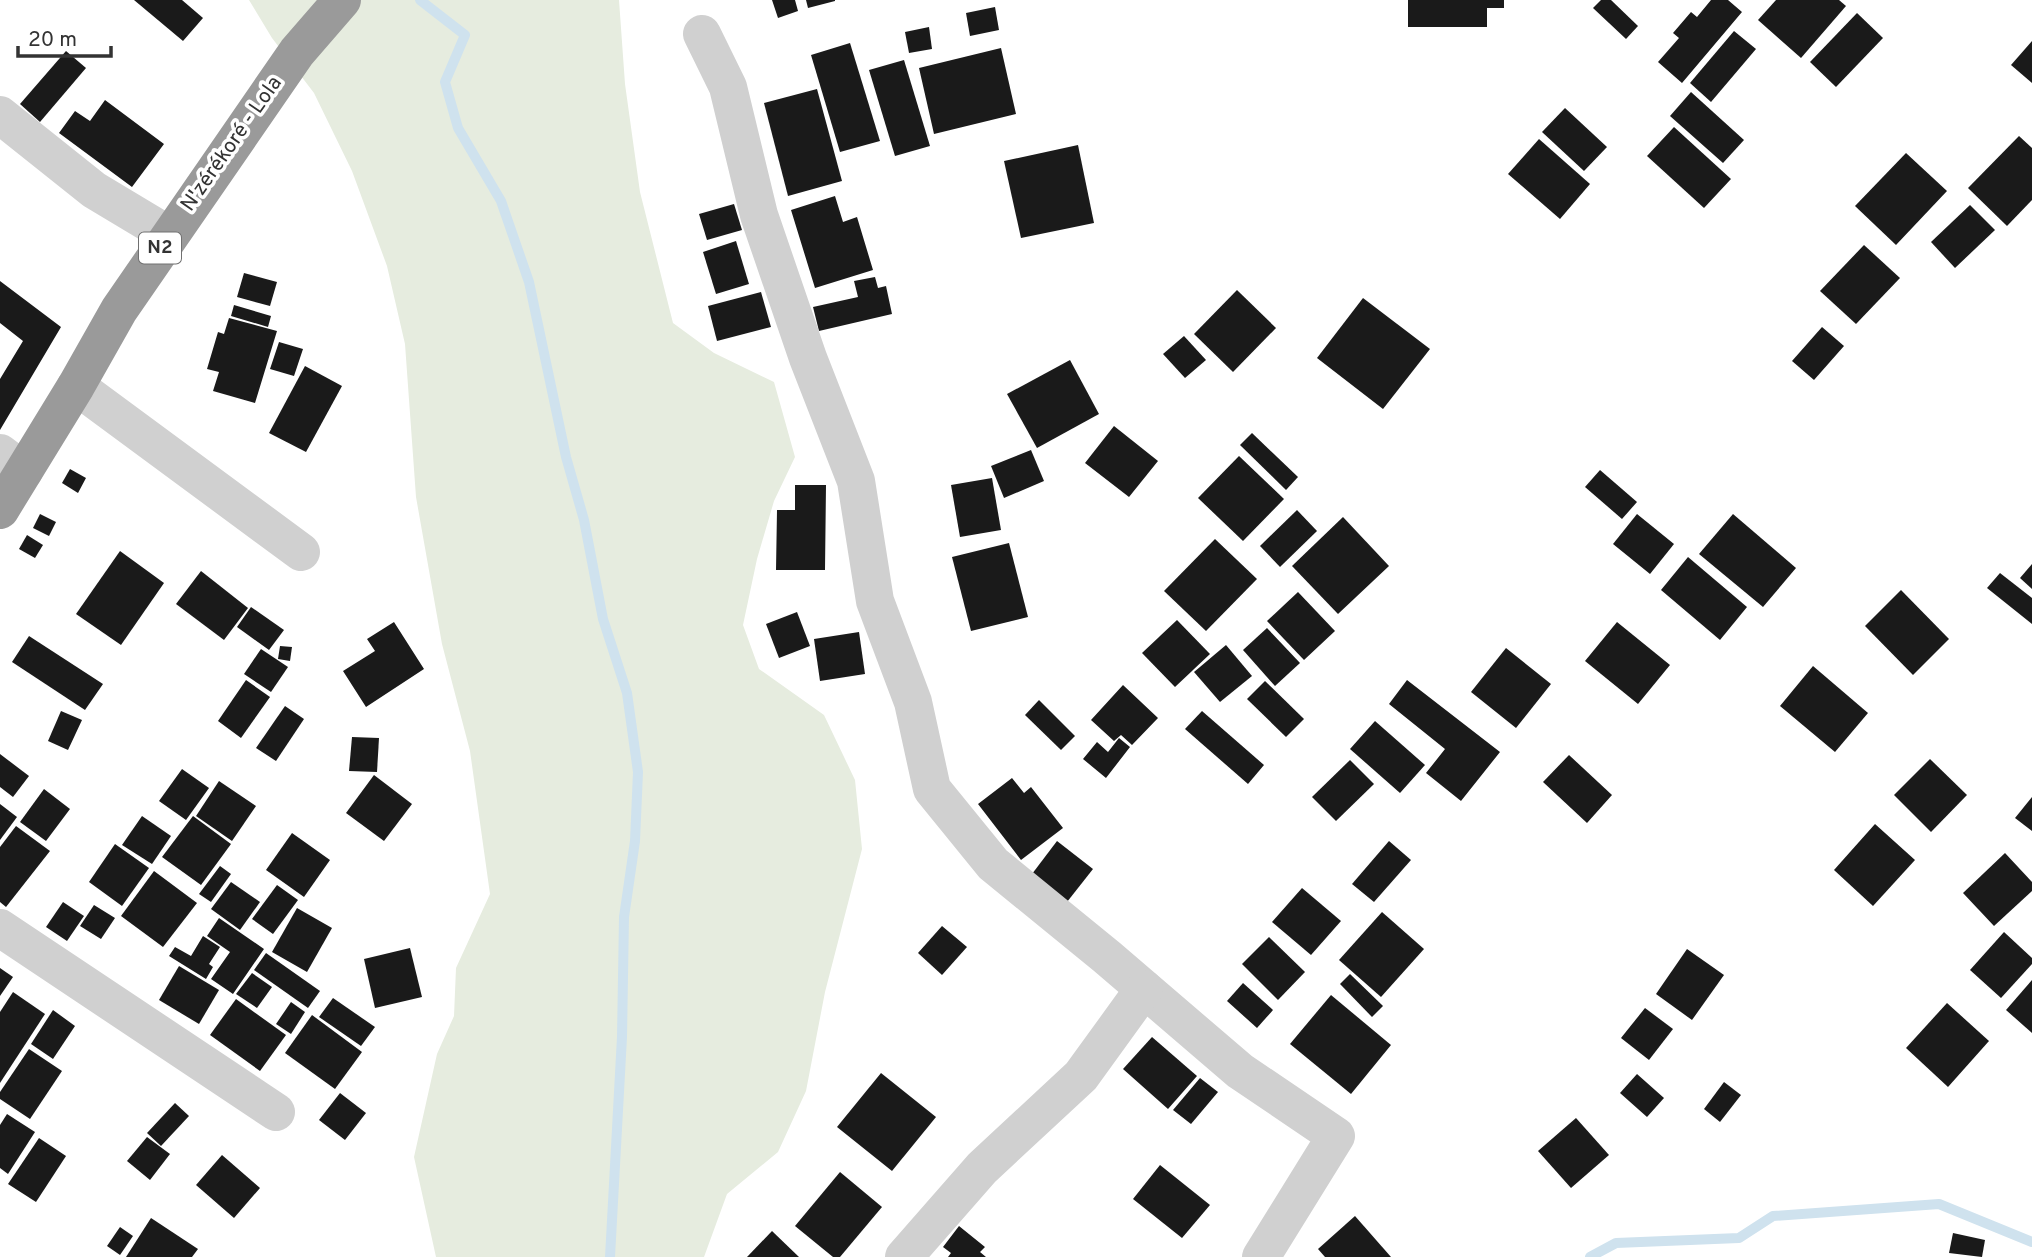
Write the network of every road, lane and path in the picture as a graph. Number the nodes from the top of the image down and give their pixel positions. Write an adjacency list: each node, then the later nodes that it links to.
1 (342, 0): 4 (highway, N'zérékoré - Lola / N2)
2 (702, 34): 10 (street)
3 (0, 115): 4 (street)
4 (169, 236): 5 (highway, N'zérékoré - Lola / N2)
5 (76, 386): 6 (highway, N'zérékoré - Lola / N2); 8 (street)
6 (12, 462): 7 (highway, N'zérékoré - Lola / N2)
7 (0, 510)
8 (300, 552)
9 (0, 928): 11 (street)
10 (1144, 989): 12 (street); 13 (street)
11 (275, 1112)
12 (904, 1257)
13 (1261, 1257)

